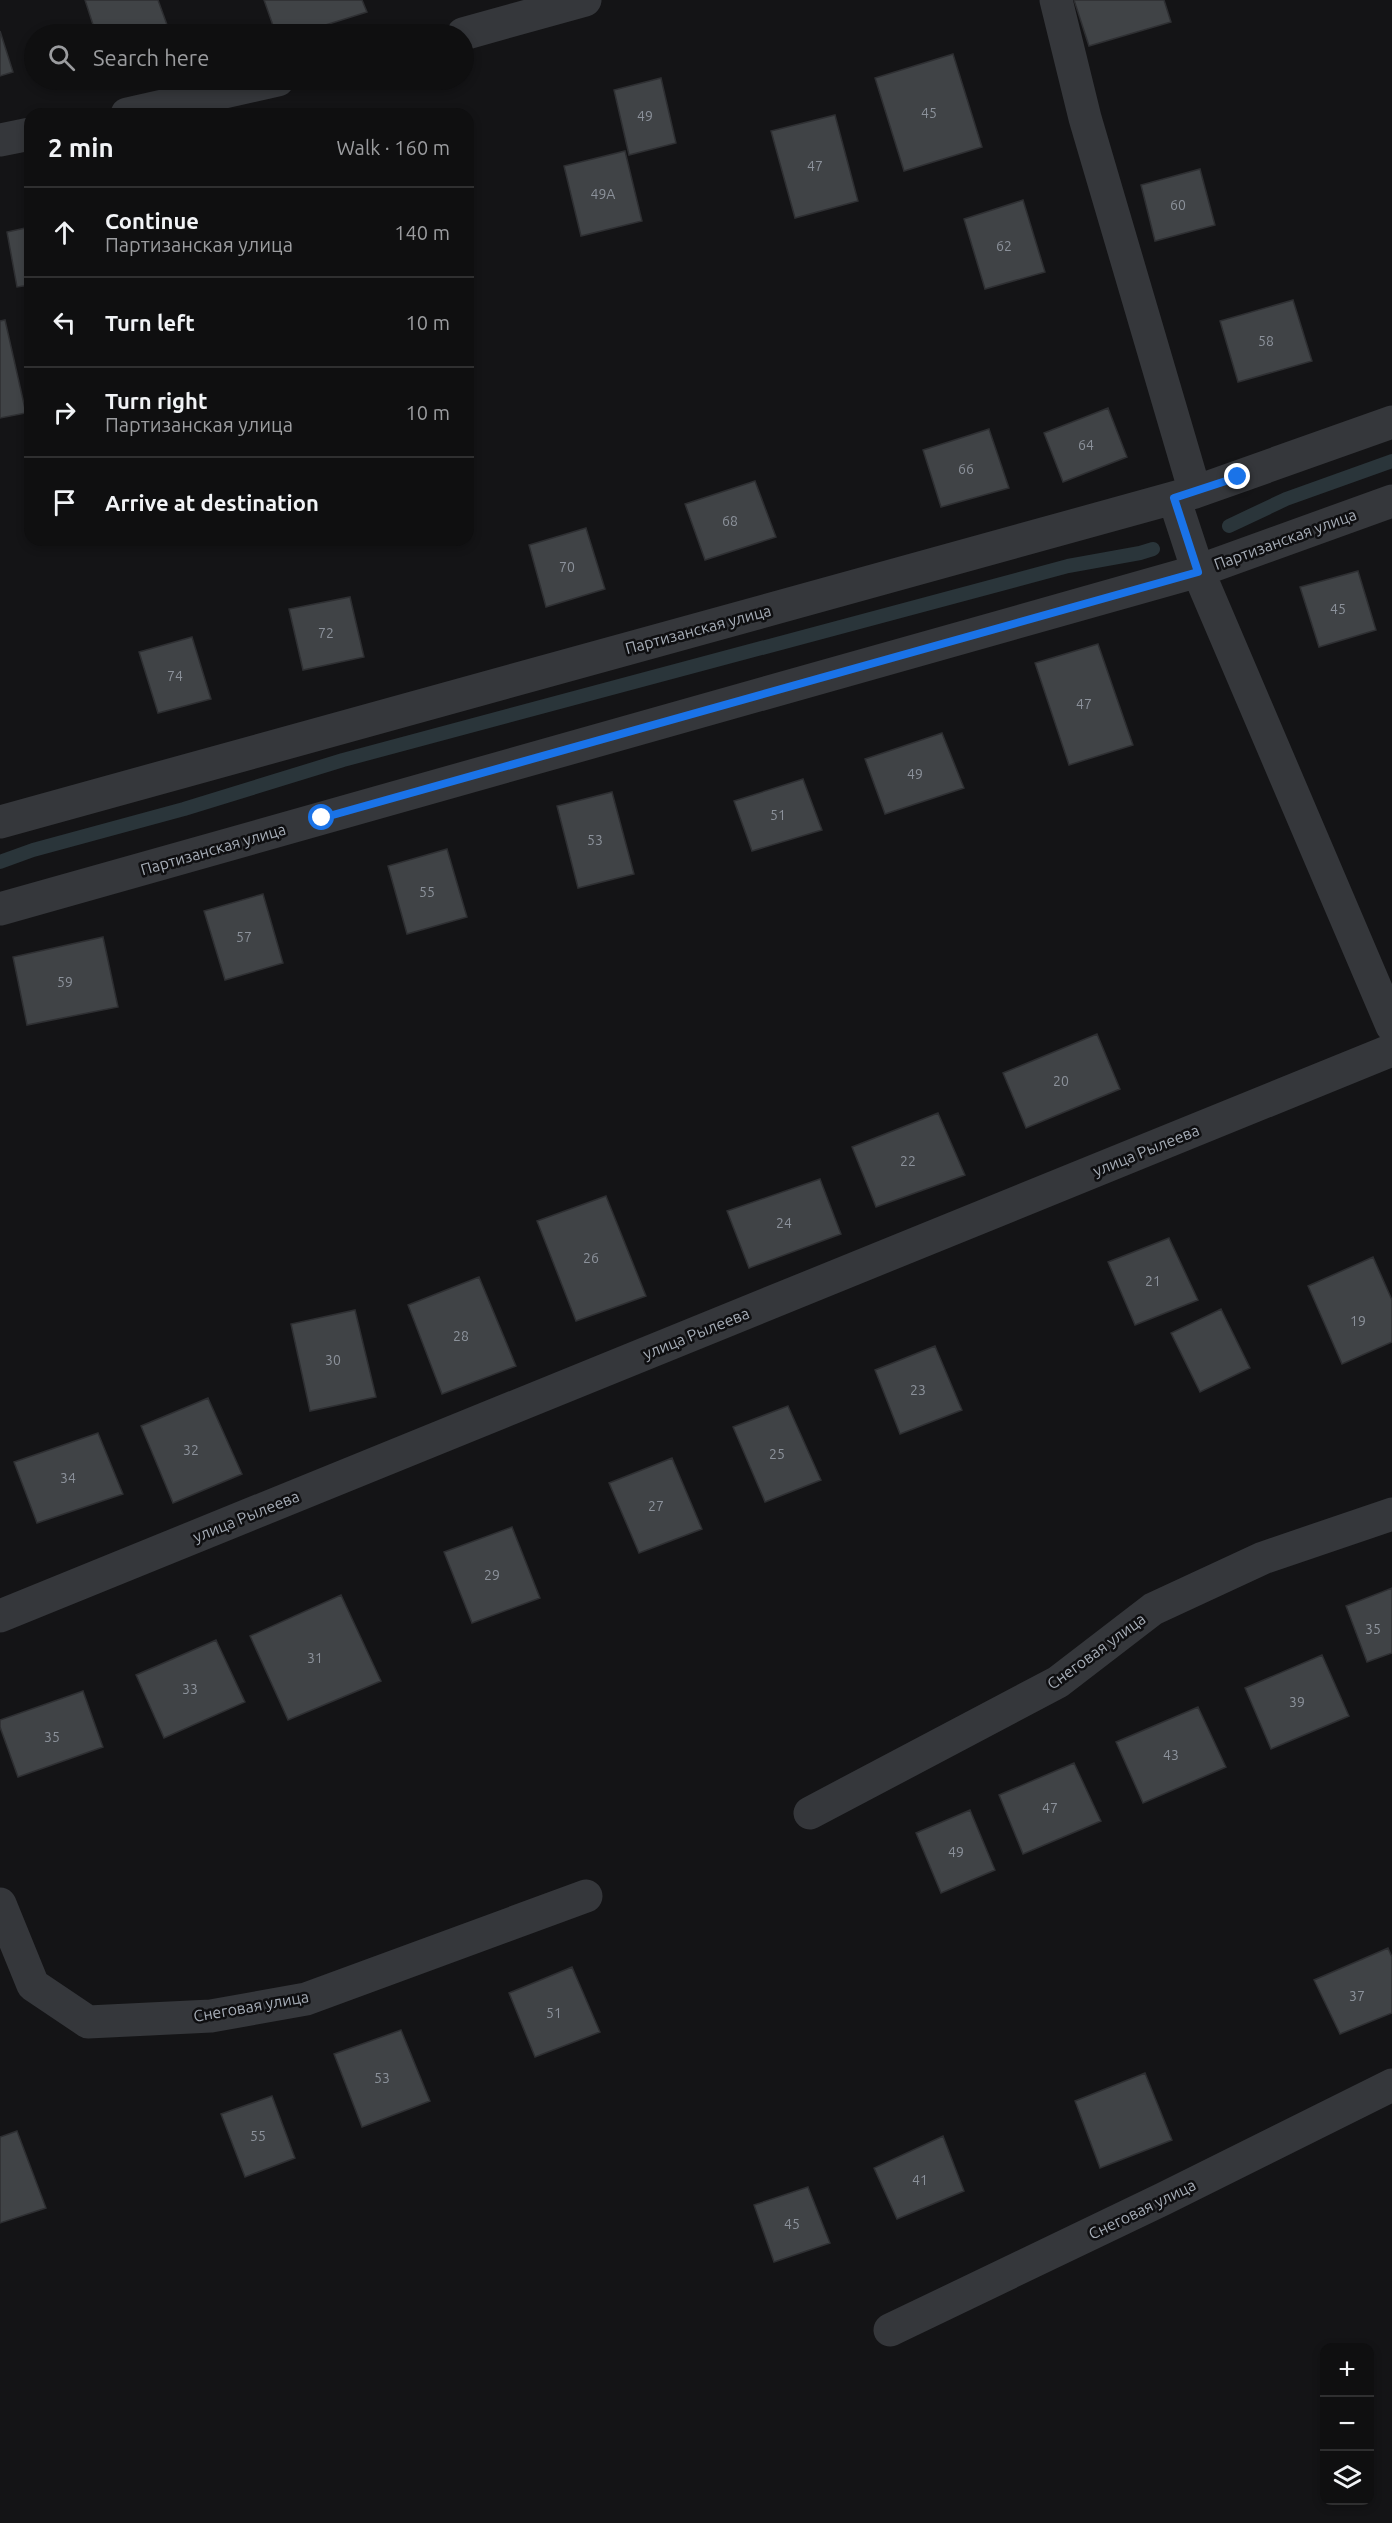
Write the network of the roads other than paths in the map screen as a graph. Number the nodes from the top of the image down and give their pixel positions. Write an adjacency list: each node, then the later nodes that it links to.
1 (585, 0): 3 (street)
2 (1056, 0): 9 (street)
3 (474, 31)
4 (234, 90): 5 (street)
5 (154, 108)
6 (24, 135): 7 (street)
7 (0, 140)
8 (1392, 422): 9 (street, Партизанская улица)
9 (1184, 495): 11 (street); 12 (street, Партизанская улица)
10 (1392, 501): 11 (street, Партизанская улица)
11 (1198, 572): 13 (street, Партизанская улица); 14 (street)
12 (0, 822)
13 (0, 909)
14 (1392, 1026)
15 (1392, 1050): 17 (street, улица Рылеева)
16 (1392, 1514): 18 (street, Снеговая улица)
17 (0, 1616)
18 (810, 1813)
19 (586, 1896): 20 (street, Снеговая улица)
20 (0, 1904)
21 (1392, 2085): 22 (street, Снеговая улица)
22 (890, 2330)

